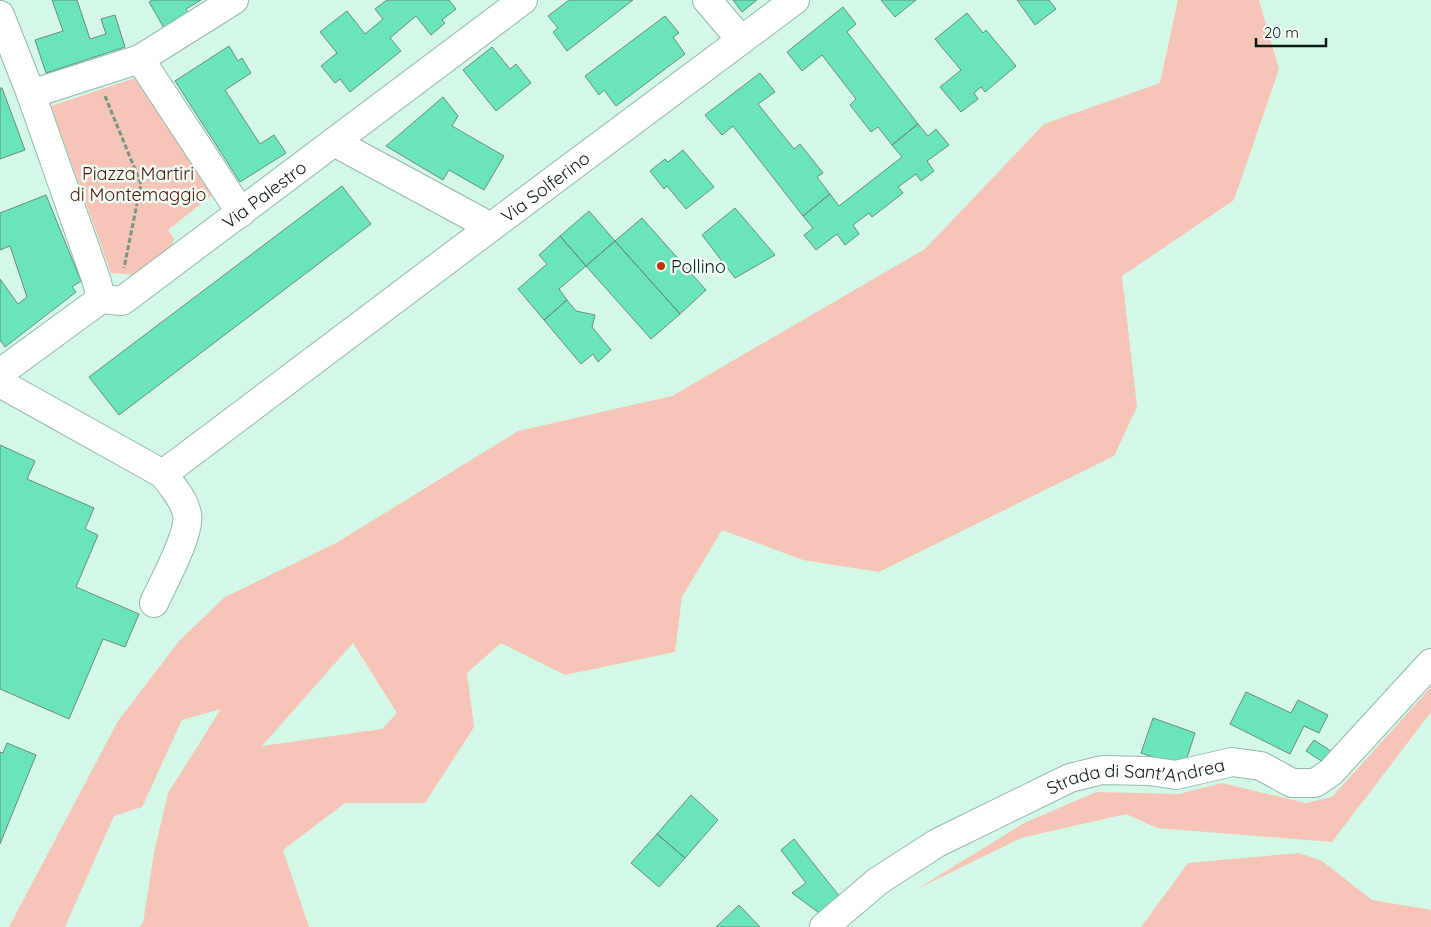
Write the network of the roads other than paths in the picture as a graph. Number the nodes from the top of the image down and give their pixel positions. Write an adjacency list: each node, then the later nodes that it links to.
1 (234, 0): 7 (street)
2 (707, 0): 6 (street)
3 (795, 0): 6 (street, Via Solferino)
4 (506, 5): 9 (street, Via Palestro)
5 (0, 15): 8 (street)
6 (741, 40): 11 (street, Via Solferino)
7 (140, 59): 8 (street); 10 (street)
8 (31, 94): 12 (street)
9 (334, 142): 10 (street, Via Palestro); 11 (street, Via Solferino)
10 (241, 213): 12 (street, Via Palestro)
11 (491, 227): 15 (street)
12 (101, 299): 13 (street)
13 (0, 373)
14 (0, 383): 15 (street)
15 (163, 474): 16 (street)
16 (154, 603)
17 (1431, 663): 18 (street, Strada di Sant'Andrea)
18 (824, 927)

